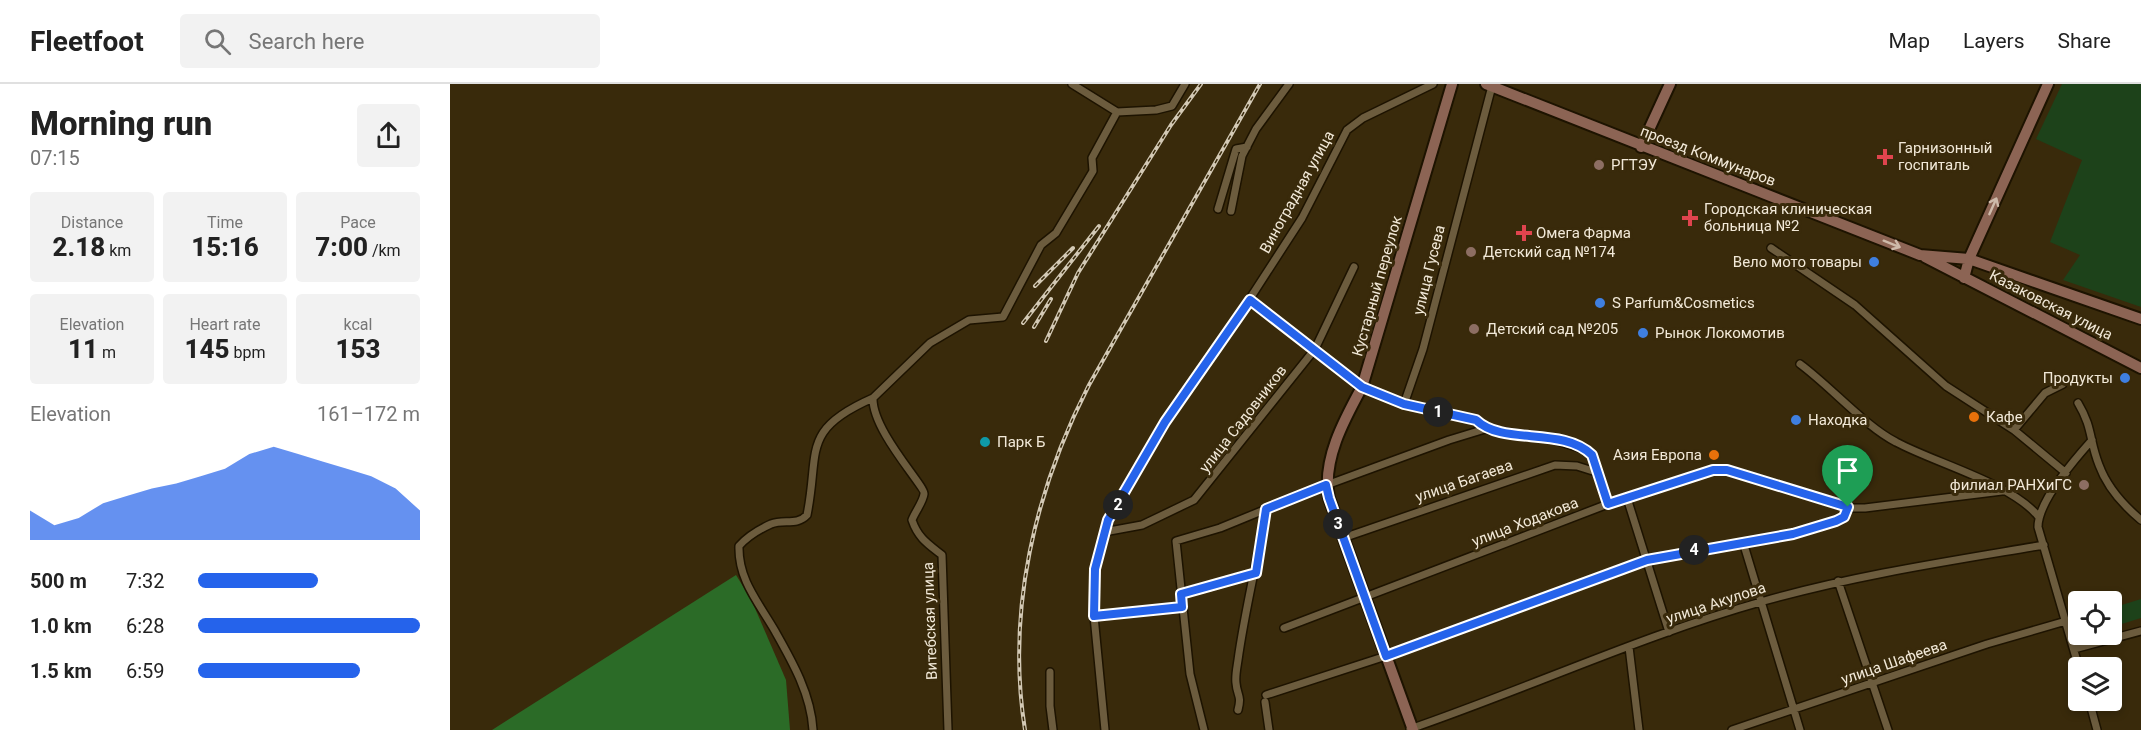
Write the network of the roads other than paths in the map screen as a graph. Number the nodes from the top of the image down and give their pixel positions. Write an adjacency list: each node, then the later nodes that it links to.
1 (1072, 84): 9 (street)
2 (1185, 84): 9 (street)
3 (1289, 84): 10 (street)
4 (1433, 84): 19 (street, Виноградная улица)
5 (1452, 84): 25 (street, Кустарный переулок)
6 (1670, 84): 11 (street)
7 (2048, 84): 16 (street, one-way to 7)
8 (1489, 85): 11 (street, проезд Коммунаров); 28 (street, улица Гусева)
9 (1117, 112): 26 (street)
10 (1247, 147): 12 (street); 13 (street)
11 (1641, 147): 15 (street, проезд Коммунаров, one-way to 15)
12 (1218, 209)
13 (1231, 211)
14 (1771, 248): 30 (street)
15 (1920, 255): 16 (street, проезд Коммунаров); 18 (street, проезд Коммунаров)
16 (1969, 259): 18 (street); 20 (street, проезд Коммунаров)
17 (1354, 267): 21 (street, улица Садовников)
18 (1964, 278): 23 (street, Казаковская улица)
19 (1250, 300): 21 (street); 42 (street, Виноградная улица)
20 (2141, 319)
21 (1315, 349): 25 (street); 42 (street, улица Садовников)
22 (1800, 364): 35 (street)
23 (2141, 368)
24 (2063, 384): 30 (street)
25 (1362, 387): 28 (street); 34 (street, Кустарный переулок)
26 (873, 398): 68 (street); 69 (street, Витебская улица)
27 (2078, 403): 31 (street)
28 (1404, 404): 29 (street)
29 (1485, 429): 32 (street); 34 (street)
30 (2014, 430): 33 (street)
31 (2092, 440): 33 (street); 41 (street)
32 (1596, 472): 37 (street); 43 (street, улица Багаева)
33 (2066, 473): 40 (street)
34 (1326, 485): 39 (street); 43 (street)
35 (2002, 491): 38 (street, улица Ходакова); 40 (street)
36 (1627, 498): 37 (street, улица Ходакова); 38 (street, улица Ходакова); 46 (street)
37 (1608, 504): 50 (street, улица Ходакова)
38 (1848, 507): 44 (street)
39 (1266, 509): 47 (street); 49 (street)
40 (2038, 516): 45 (street)
41 (2141, 520)
42 (1104, 532): 53 (street, Виноградная улица)
43 (1343, 538): 50 (street)
44 (1743, 542): 46 (street); 51 (street)
45 (2044, 545): 48 (street, улица Акулова); 54 (street)
46 (1647, 560): 57 (street); 60 (street)
47 (1256, 573): 49 (street); 65 (street)
48 (1838, 581): 51 (street, улица Акулова); 63 (street)
49 (1181, 594): 52 (street)
50 (1365, 598): 55 (street, улица Ходакова); 60 (street)
51 (1762, 602): 57 (street, улица Акулова); 64 (street)
52 (1182, 607): 53 (street); 72 (street)
53 (1094, 616): 71 (street, Виноградная улица)
54 (2066, 621): 59 (street); 63 (street, улица Шафеева)
55 (1284, 628)
56 (2141, 631): 59 (street)
57 (1669, 632): 58 (street, улица Акулова)
58 (1629, 647): 74 (street, улица Акулова); 75 (street)
59 (2074, 649): 61 (street)
60 (1386, 656): 73 (street); 74 (street)
61 (2076, 657)
62 (1050, 672): 70 (street)
63 (1873, 684): 64 (street, улица Шафеева); 78 (street)
64 (1793, 709): 76 (street, улица Шафеева); 77 (street)
65 (1238, 710)
66 (2092, 711): 67 (street)
67 (2097, 729): 79 (street)
68 (813, 730)
69 (948, 730)
70 (1053, 730)
71 (1105, 730)
72 (1204, 730)
73 (1269, 730)
74 (1411, 730)
75 (1639, 730)
76 (1732, 730)
77 (1800, 730)
78 (1888, 730)
79 (2088, 730)

